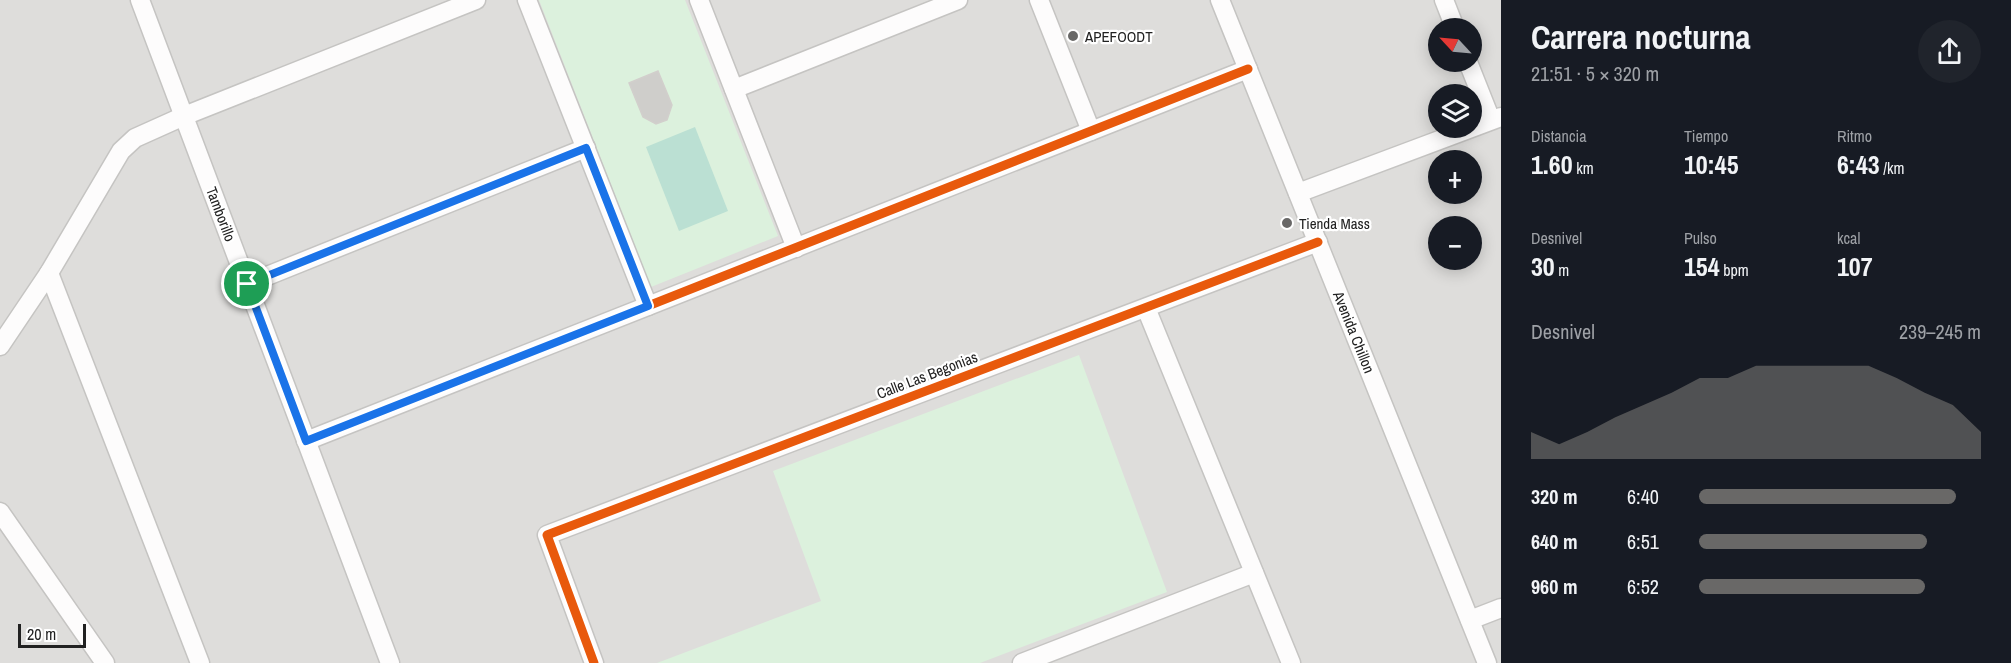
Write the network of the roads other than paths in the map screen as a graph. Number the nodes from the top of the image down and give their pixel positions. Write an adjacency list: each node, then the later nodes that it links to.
1 (140, 0): 13 (street, Tamborillo)
2 (476, 0): 13 (street)
3 (527, 0): 16 (street)
4 (699, 0): 12 (street)
5 (958, 0): 12 (street)
6 (1039, 0): 15 (street)
7 (1220, 0): 10 (street, Avenida Chillon)
8 (1444, 0): 9 (street)
9 (1451, 18)
10 (1248, 69): 15 (street); 17 (street, Avenida Chillon)
11 (1473, 72): 14 (street)
12 (734, 89): 19 (street)
13 (184, 116): 20 (street); 21 (street, Tamborillo)
14 (1496, 118): 17 (street)
15 (1091, 131): 19 (street)
16 (586, 148): 21 (street); 22 (street)
17 (1298, 193): 18 (street, Avenida Chillon)
18 (1318, 242): 23 (street, Calle Las Begonias); 29 (street, Avenida Chillon)
19 (796, 248): 22 (street)
20 (49, 273): 24 (street); 31 (street)
21 (247, 284): 25 (street, Tamborillo)
22 (648, 306): 25 (street)
23 (1146, 308): 27 (street); 33 (street, Calle Las Begonias)
24 (0, 346)
25 (306, 441): 32 (street, Tamborillo)
26 (0, 512): 30 (street)
27 (1254, 573): 34 (street); 35 (street)
28 (1501, 608): 29 (street)
29 (1470, 620): 36 (street, Avenida Chillon)
30 (105, 663)
31 (200, 663)
32 (390, 663)
33 (594, 663)
34 (1022, 663)
35 (1291, 663)
36 (1487, 663)

